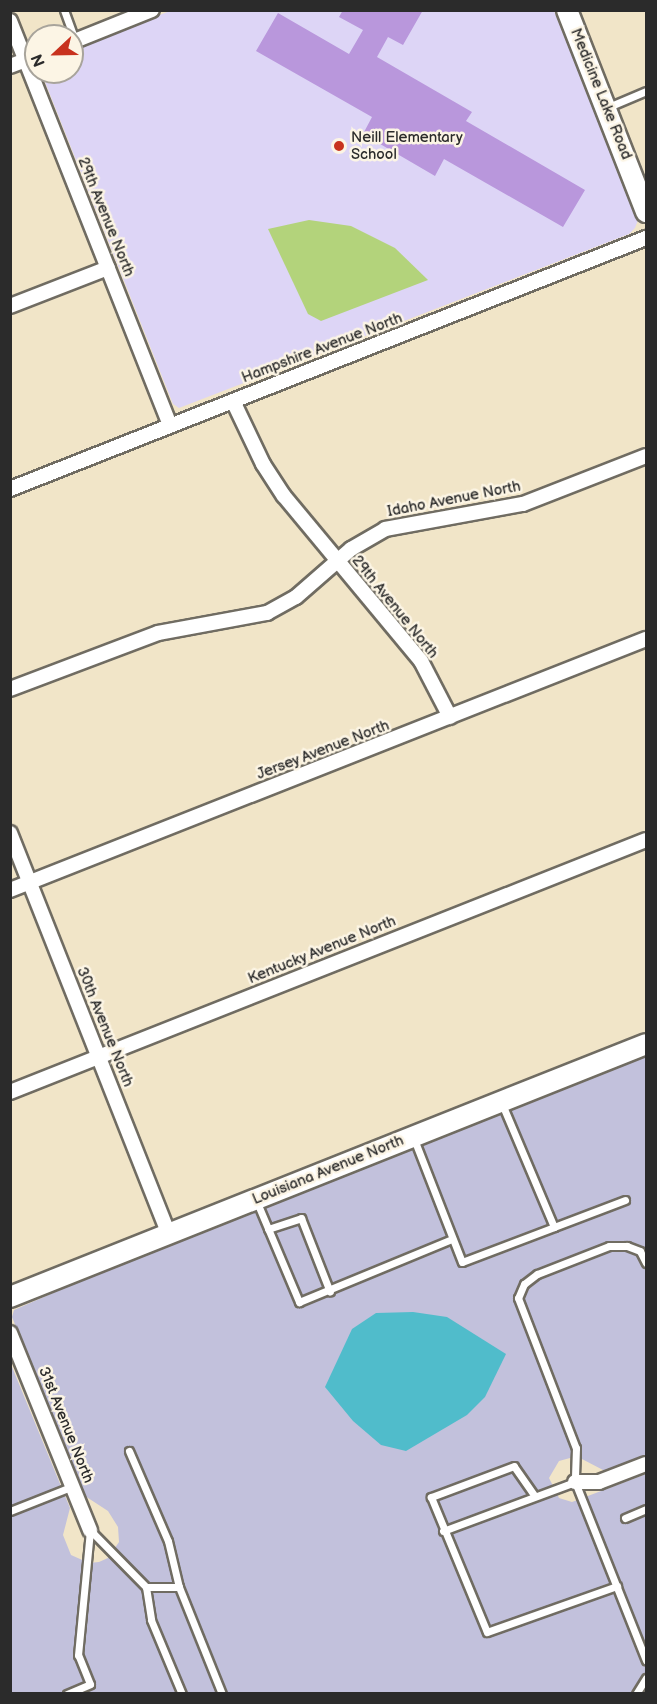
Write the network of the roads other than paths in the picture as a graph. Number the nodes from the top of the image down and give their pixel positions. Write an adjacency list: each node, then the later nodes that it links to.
1 (567, 10): 8 (street, Medicine Lake Road)
2 (148, 11): 4 (street)
3 (10, 21): 5 (street, 29th Avenue North)
4 (84, 37)
5 (24, 46)
6 (41, 84): 11 (street, 29th Avenue North)
7 (646, 91): 8 (lane)
8 (606, 108): 9 (street, Medicine Lake Road)
9 (646, 212)
10 (646, 238): 13 (street, Hampshire Avenue North)
11 (108, 268): 12 (street); 14 (street, 29th Avenue North)
12 (10, 306)
13 (233, 400): 14 (street, Hampshire Avenue North); 17 (street, 29th Avenue North)
14 (170, 425): 16 (street, Hampshire Avenue North)
15 (646, 456): 17 (street, Idaho Avenue North)
16 (10, 489)
17 (337, 562): 19 (street, Idaho Avenue North); 20 (street, 29th Avenue North)
18 (646, 639): 20 (street, Jersey Avenue North)
19 (10, 689)
20 (450, 717): 23 (street, Jersey Avenue North)
21 (10, 833): 23 (street, 30th Avenue North)
22 (646, 840): 26 (street, Kentucky Avenue North)
23 (30, 883): 24 (street, Jersey Avenue North); 26 (street, 30th Avenue North)
24 (10, 890)
25 (644, 1048): 28 (street, Louisiana Avenue North)
26 (99, 1056): 27 (street, Kentucky Avenue North); 34 (street, 30th Avenue North)
27 (10, 1092)
28 (501, 1102): 29 (street, Louisiana Avenue North); 32 (lane)
29 (413, 1137): 30 (street, Louisiana Avenue North); 35 (lane)
30 (255, 1199): 33 (lane); 34 (street, Louisiana Avenue North)
31 (625, 1200): 32 (lane)
32 (555, 1227): 35 (lane)
33 (268, 1229): 37 (lane); 37 (lane)
34 (168, 1233): 38 (street, Louisiana Avenue North)
35 (452, 1239): 37 (lane)
36 (646, 1263): 42 (lane)
37 (330, 1292)
38 (10, 1297)
39 (10, 1333): 43 (street, 31st Avenue North)
40 (129, 1451): 52 (lane)
41 (646, 1464): 42 (street)
42 (575, 1482): 44 (lane); 50 (lane)
43 (73, 1486): 46 (lane); 48 (street, 31st Avenue North)
44 (534, 1495): 49 (lane); 49 (lane)
45 (646, 1509): 47 (lane)
46 (10, 1511)
47 (625, 1518)
48 (90, 1530): 51 (lane); 55 (lane)
49 (443, 1531): 50 (lane)
50 (617, 1586): 53 (lane)
51 (146, 1587): 52 (lane); 58 (lane)
52 (179, 1587): 59 (lane)
53 (646, 1660)
54 (646, 1678): 60 (lane)
55 (90, 1684): 56 (lane); 57 (lane)
56 (66, 1694)
57 (94, 1694)
58 (182, 1694)
59 (222, 1694)
60 (636, 1694)

